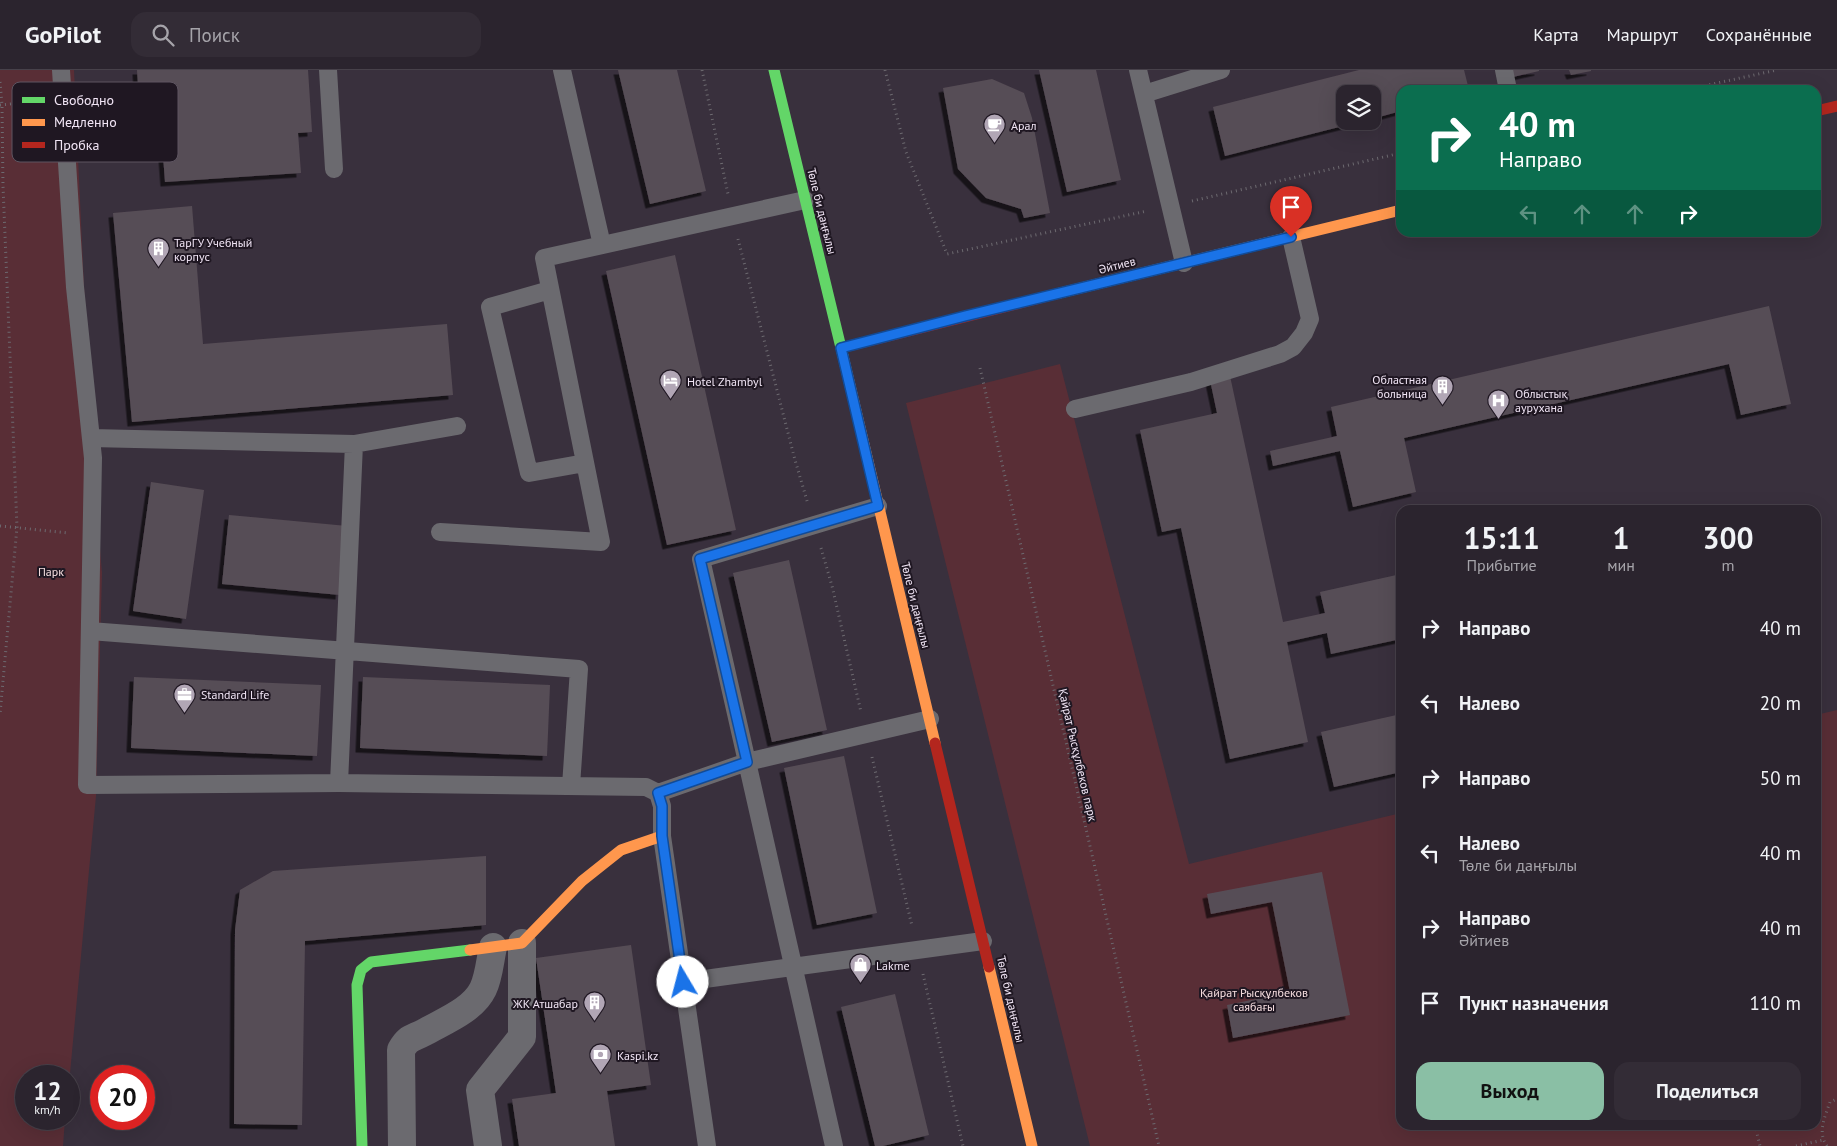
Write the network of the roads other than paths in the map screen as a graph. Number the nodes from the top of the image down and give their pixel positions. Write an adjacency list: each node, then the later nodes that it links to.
1 (328, 70): 12 (lane)
2 (562, 70): 16 (lane)
3 (774, 70): 13 (street, Төле би даңғылы)
4 (1138, 70): 8 (lane)
5 (1221, 70): 8 (lane)
6 (1504, 70): 7 (lane)
7 (1507, 85)
8 (1144, 94): 17 (lane)
9 (1837, 106): 10 (street)
10 (1821, 109)
11 (68, 162): 22 (lane)
12 (334, 169)
13 (805, 200): 16 (lane); 19 (street, Төле би даңғылы)
14 (1396, 211): 15 (street, Әйтиев)
15 (1291, 237): 17 (street, Әйтиев); 20 (lane)
16 (602, 245): 18 (lane)
17 (1184, 263): 19 (street, Әйтиев)
18 (550, 290): 24 (lane); 24 (lane)
19 (841, 348): 25 (street, Төле би даңғылы)
20 (1075, 409)
21 (457, 426): 23 (lane)
22 (91, 438): 23 (lane); 27 (lane)
23 (354, 444): 28 (lane)
24 (585, 463): 26 (lane)
25 (878, 506): 29 (street, Төле би даңғылы); 30 (lane)
26 (440, 532)
27 (90, 631): 28 (lane); 31 (lane)
28 (346, 652): 31 (lane); 32 (lane)
29 (930, 719): 30 (lane); 35 (street, Төле би даңғылы)
30 (747, 762): 33 (lane); 38 (lane)
31 (339, 783): 32 (lane)
32 (571, 786): 33 (lane)
33 (658, 793): 34 (lane)
34 (662, 836): 36 (street); 39 (lane)
35 (983, 941): 38 (lane); 45 (street, Төле би даңғылы)
36 (522, 943): 37 (street); 42 (street)
37 (493, 947): 40 (street); 41 (street)
38 (793, 968): 39 (lane); 44 (lane)
39 (683, 982): 43 (lane)
40 (362, 1146)
41 (402, 1146)
42 (488, 1146)
43 (707, 1146)
44 (834, 1146)
45 (1032, 1146)

